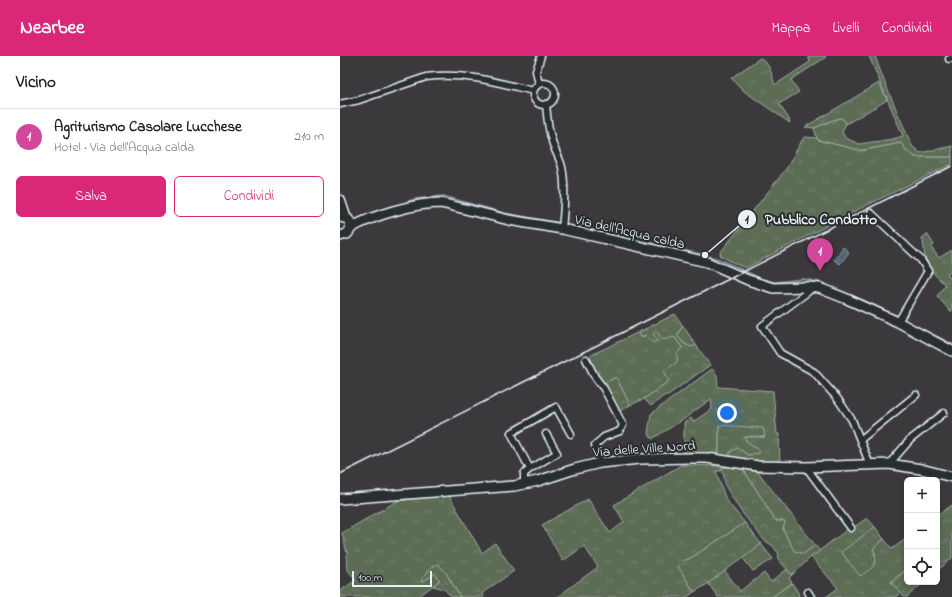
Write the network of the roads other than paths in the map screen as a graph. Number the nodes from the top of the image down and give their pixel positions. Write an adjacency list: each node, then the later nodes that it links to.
1 (541, 56): 2 (street)
2 (539, 84): 3 (street); 5 (street)
3 (534, 91): 4 (street); 5 (street)
4 (340, 104)
5 (546, 104): 8 (street)
6 (872, 213): 11 (street)
7 (344, 214): 8 (street, Via dell'Acqua calda); 9 (street, Via dell'Acqua calda)
8 (562, 225): 10 (street, Via dell'Acqua calda)
9 (340, 236)
10 (810, 287): 11 (street, Via dell'Acqua calda); 18 (street)
11 (898, 321): 12 (street, Via dell'Acqua calda)
12 (952, 351)
13 (586, 359): 19 (street)
14 (916, 395): 18 (street)
15 (944, 412): 20 (street)
16 (546, 434): 23 (street)
17 (571, 434): 23 (street)
18 (860, 440): 21 (street)
19 (600, 463): 22 (street, Via delle Ville Nord); 25 (street, Via delle Ville Nord)
20 (889, 464): 21 (street, Via delle Ville Nord); 24 (street, Via delle Ville Nord)
21 (870, 465): 22 (street, Via delle Ville Nord)
22 (806, 467): 27 (street)
23 (530, 468): 25 (street)
24 (952, 476)
25 (524, 484): 26 (street, Via delle Ville Nord)
26 (340, 499)
27 (851, 528)

